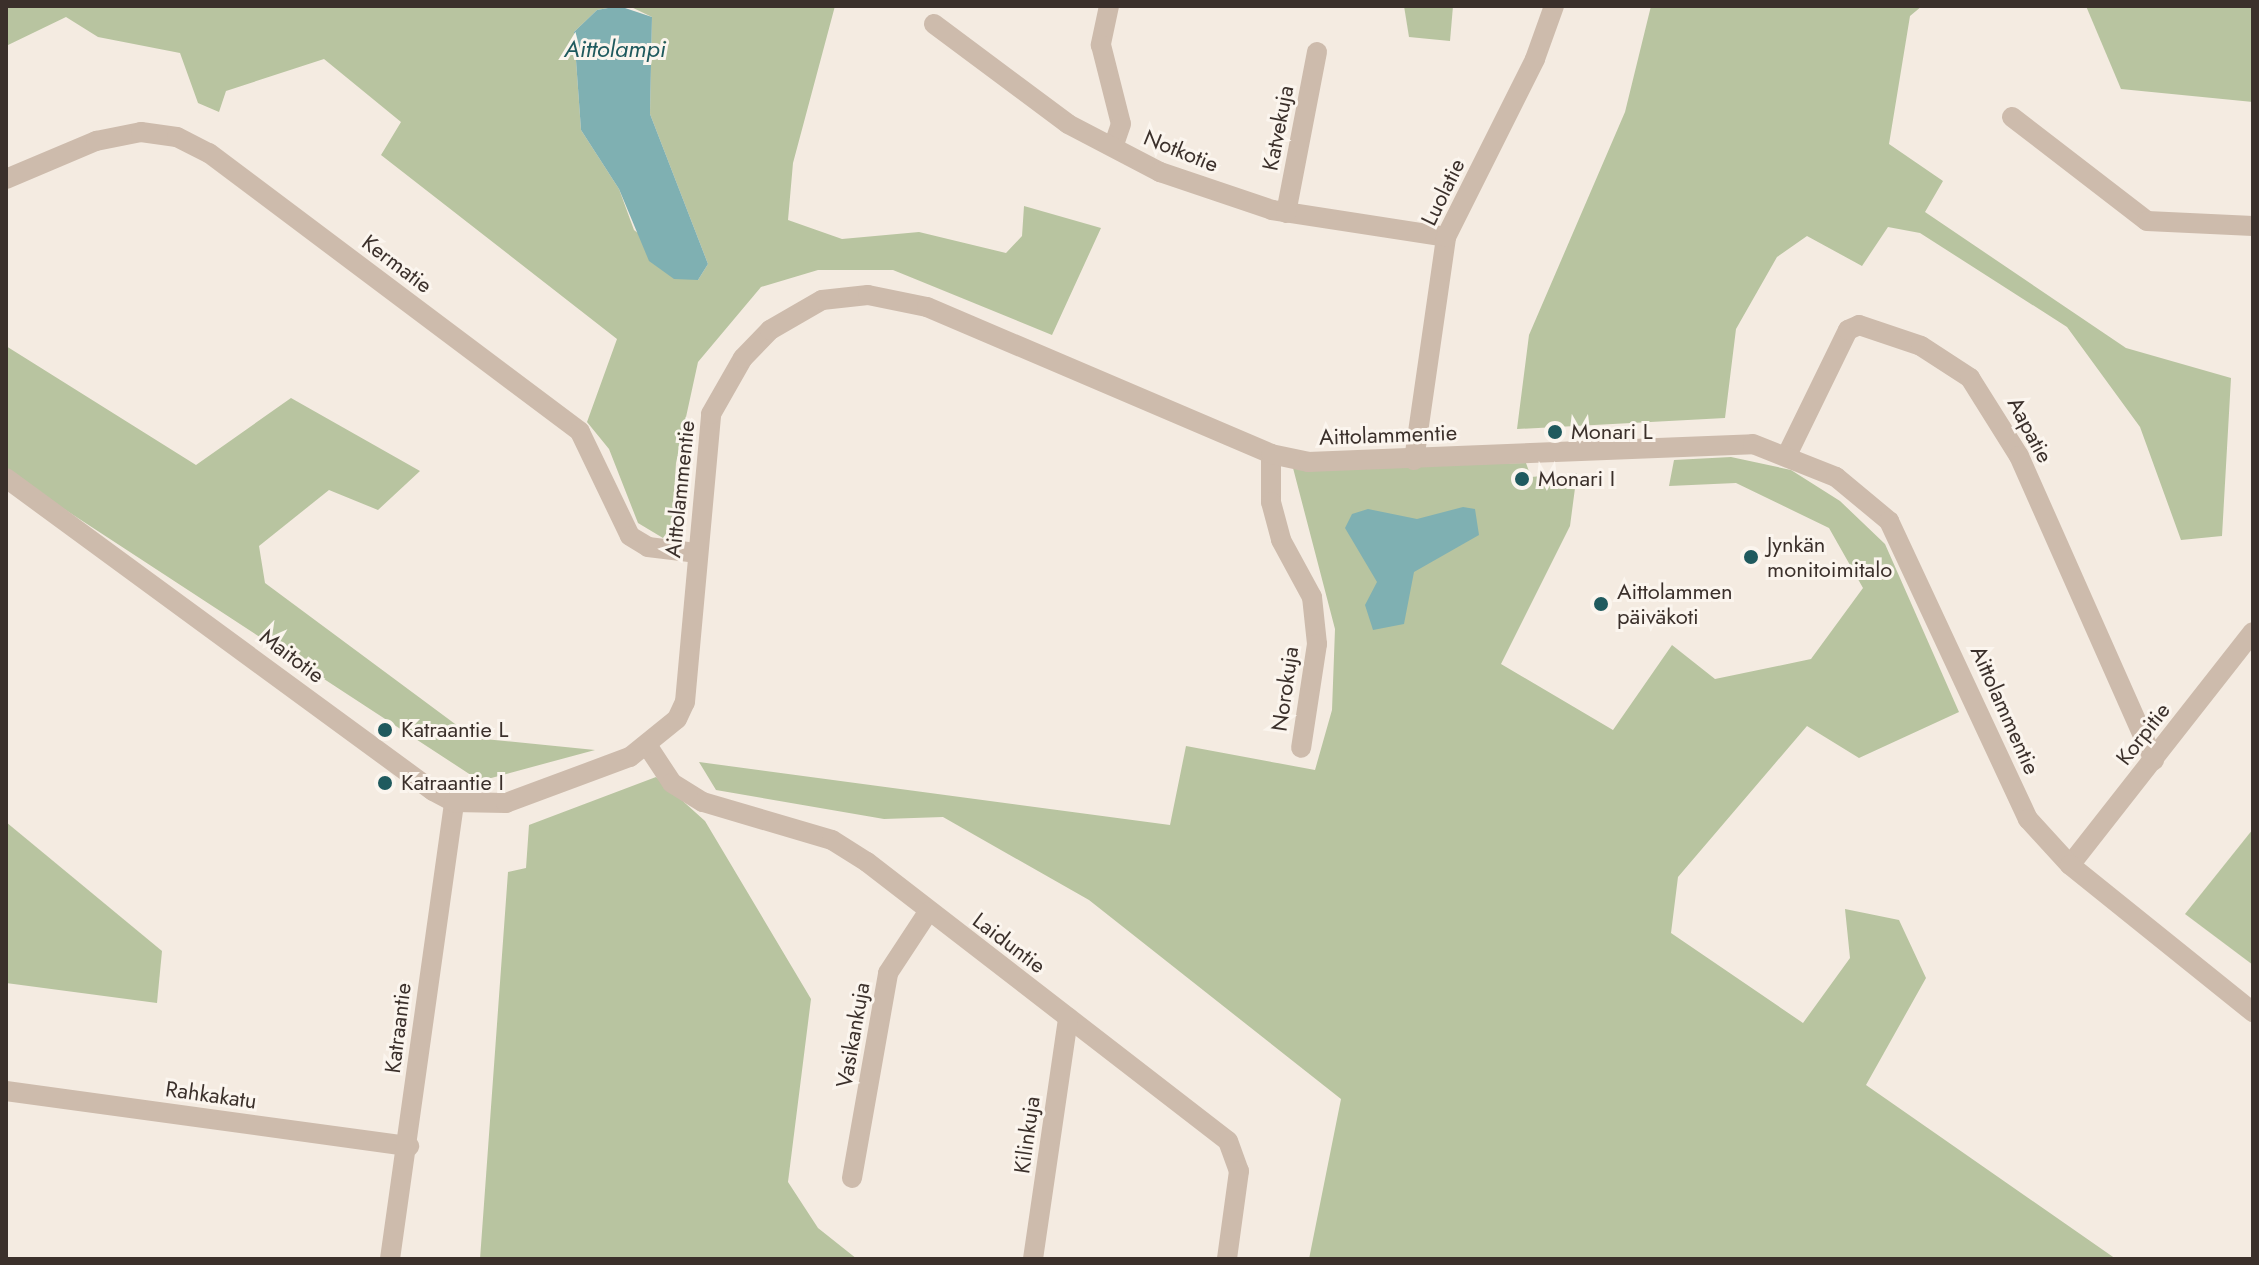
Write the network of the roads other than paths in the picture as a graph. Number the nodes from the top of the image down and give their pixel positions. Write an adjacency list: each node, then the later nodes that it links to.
1 (1109, 6): 6 (street)
2 (1554, 6): 10 (street, Luolatie)
3 (934, 24): 6 (street, Notkotie)
4 (1317, 52): 8 (street, Katvekuja)
5 (2012, 117): 9 (street)
6 (1113, 147): 8 (street, Notkotie)
7 (6, 179): 15 (street, Kermatie)
8 (1286, 213): 10 (street, Notkotie)
9 (2253, 226)
10 (1446, 237): 13 (street, Luolatie)
11 (1271, 454): 13 (street, Aittolammentie); 15 (street, Aittolammentie); 18 (street, Norokuja)
12 (1787, 455): 13 (street, Aittolammentie); 19 (street, Aapatie); 21 (street, Aittolammentie)
13 (1414, 460)
14 (6, 478): 20 (street, Maitotie)
15 (696, 553): 17 (street, Aittolammentie)
16 (2253, 632): 19 (street, Korpitie)
17 (649, 748): 20 (street, Aittolammentie); 22 (street, Laiduntie)
18 (1301, 748)
19 (2154, 760): 21 (street, Korpitie)
20 (454, 802): 26 (street, Katraantie)
21 (2070, 865): 23 (street, Aittolammentie)
22 (928, 912): 24 (street, Laiduntie); 27 (street, Vasikankuja)
23 (2253, 1012)
24 (1068, 1018): 29 (street, Kilinkuja); 30 (street, Laiduntie)
25 (6, 1091): 26 (street, Rahkakatu)
26 (409, 1146): 28 (street, Katraantie)
27 (852, 1178)
28 (390, 1259)
29 (1033, 1259)
30 (1227, 1259)

